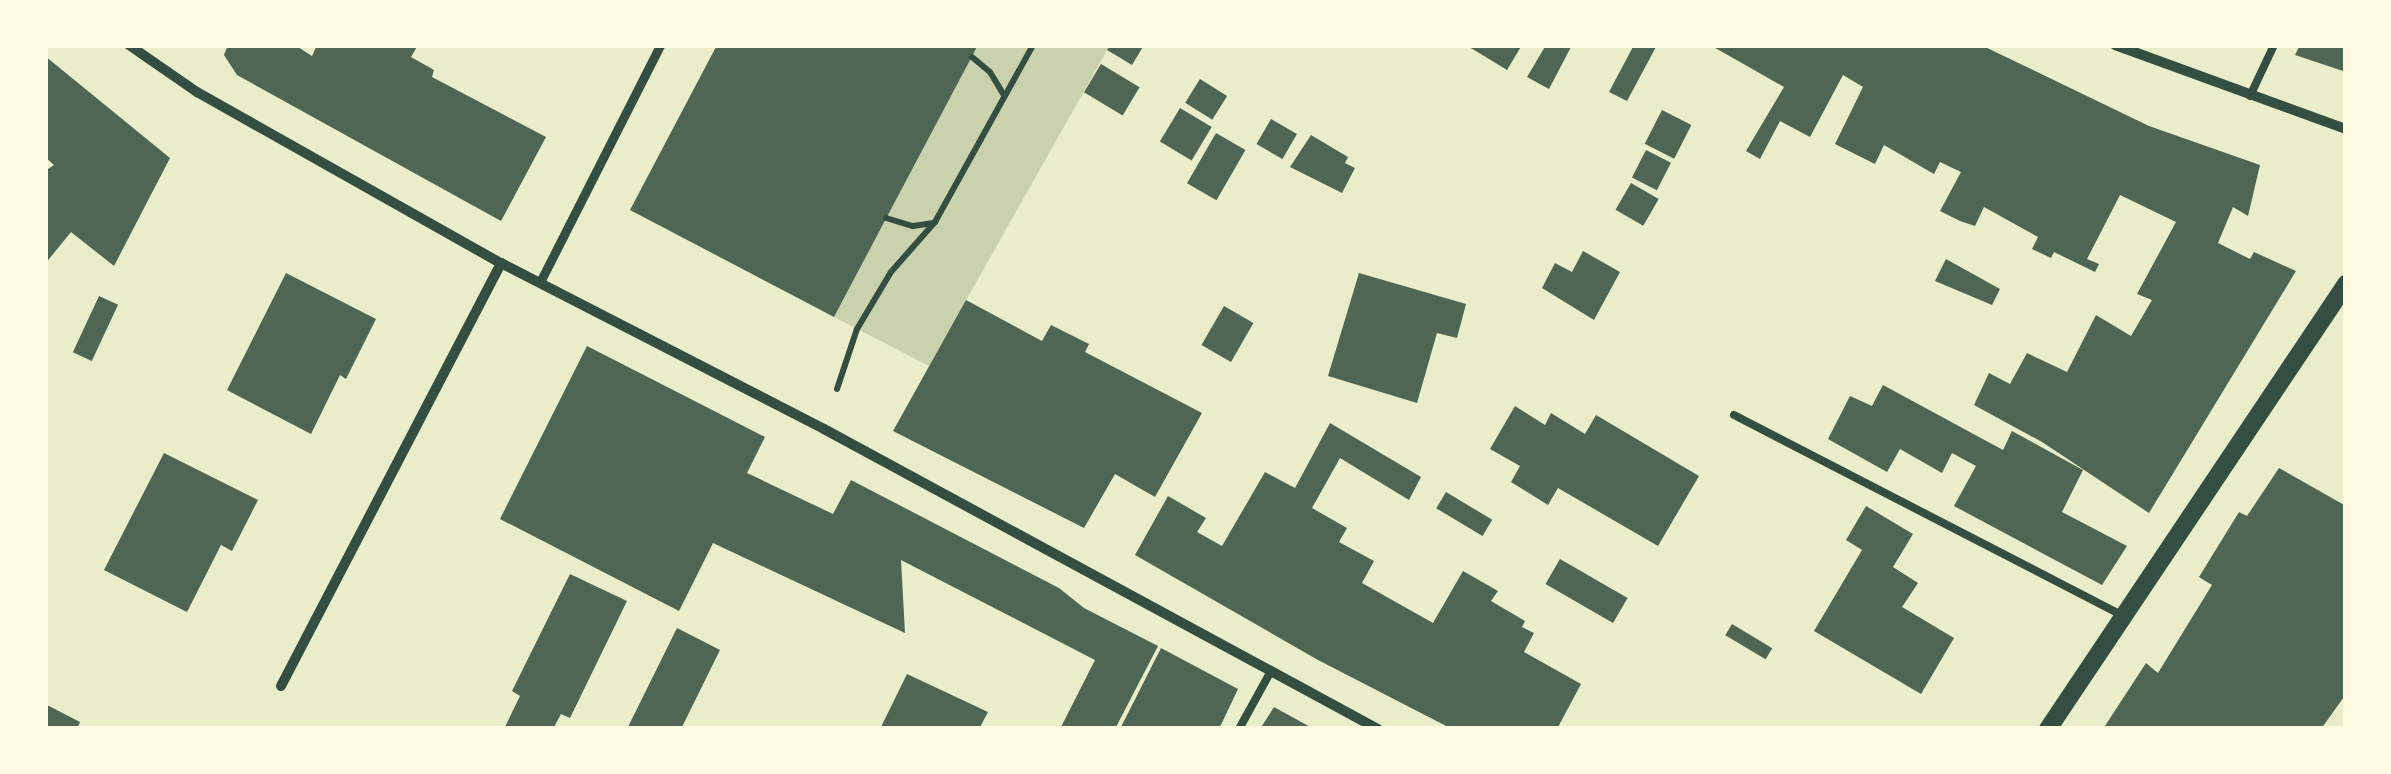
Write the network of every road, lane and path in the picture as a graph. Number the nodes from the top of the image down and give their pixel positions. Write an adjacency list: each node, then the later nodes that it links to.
1 (129, 45): 12 (street)
2 (660, 45): 13 (street)
3 (1033, 45): 7 (path)
4 (2115, 45): 8 (street)
5 (2274, 45): 8 (lane)
6 (972, 57): 7 (path)
7 (1004, 95): 11 (path)
8 (2250, 96): 9 (street)
9 (2346, 129)
10 (886, 218): 11 (path)
11 (935, 222): 16 (path)
12 (501, 262): 13 (street); 19 (street)
13 (540, 282): 16 (street)
14 (2346, 284): 17 (street)
15 (1734, 415): 17 (lane)
16 (824, 429): 18 (street)
17 (2125, 618): 22 (street)
18 (1271, 672): 20 (lane); 21 (street)
19 (280, 686)
20 (1240, 729)
21 (1378, 729)
22 (2048, 729)

